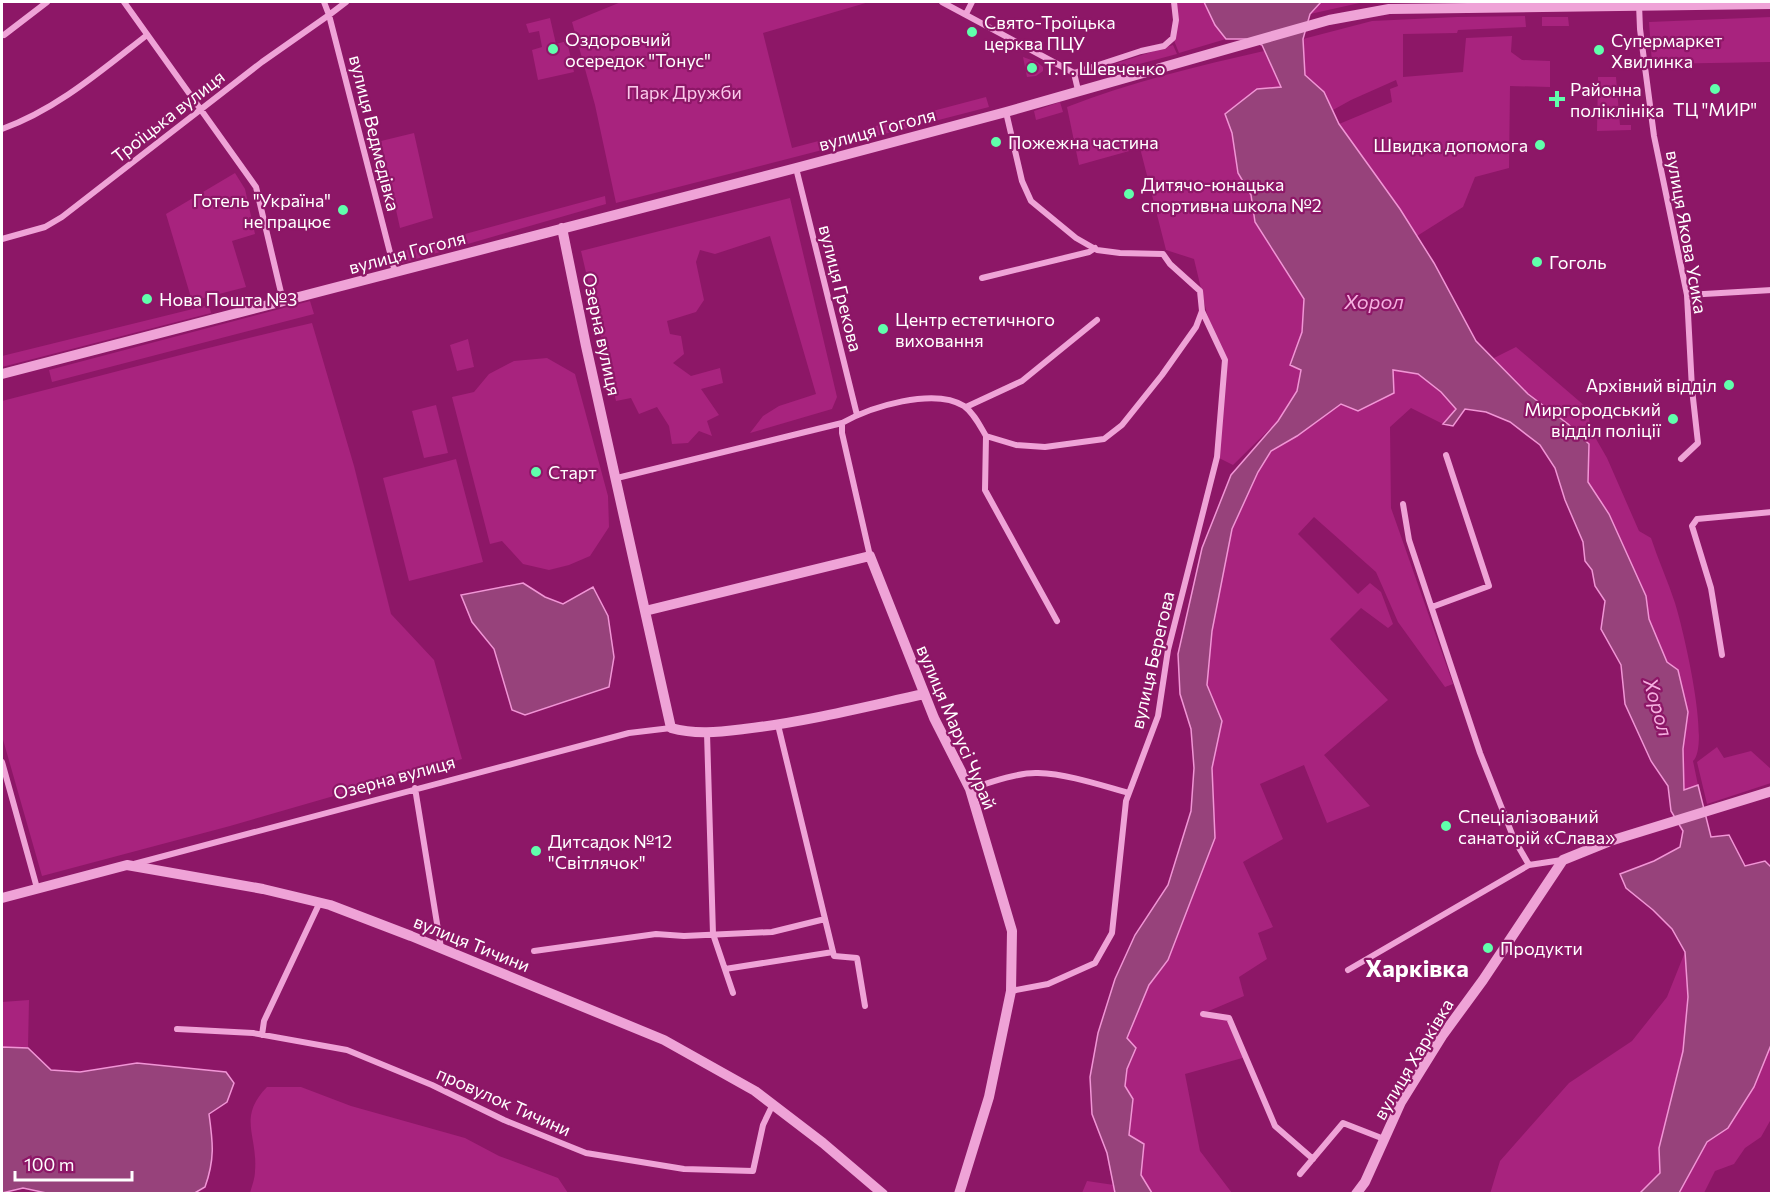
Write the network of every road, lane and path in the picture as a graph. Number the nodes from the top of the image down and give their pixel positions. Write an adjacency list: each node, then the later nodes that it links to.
1 (47, 2): 12 (street)
2 (124, 2): 13 (street)
3 (324, 2): 11 (street, вулиця Ведмедівка)
4 (346, 2): 11 (street, Троїцька вулиця)
5 (942, 2): 10 (street)
6 (972, 2): 10 (street)
7 (1174, 2): 14 (street)
8 (1639, 4): 9 (street, вулиця Гоголя); 15 (street, вулиця Гоголя); 26 (street, вулиця Якова Усика)
9 (1772, 4)
10 (966, 14): 14 (street)
11 (330, 15): 16 (street, Троїцька вулиця); 23 (street, вулиця Ведмедівка)
12 (4, 35)
13 (147, 35): 16 (street); 18 (street)
14 (1074, 73): 15 (street)
15 (1078, 90): 17 (street, вулиця Гоголя)
16 (200, 110): 21 (street, Троїцька вулиця); 27 (street)
17 (1006, 111): 19 (street, вулиця Гоголя); 22 (street)
18 (2, 129)
19 (796, 168): 20 (street, вулиця Гоголя); 32 (street, вулиця Грекова)
20 (562, 228): 23 (street, вулиця Гоголя); 37 (street, Озерна вулиця)
21 (2, 239)
22 (1095, 248): 24 (street); 28 (street, вулиця Берегова)
23 (395, 272): 27 (street, вулиця Гоголя)
24 (982, 278)
25 (1772, 290): 26 (street)
26 (1686, 295): 36 (street, вулиця Якова Усика)
27 (283, 301): 30 (street, вулиця Гоголя)
28 (1202, 311): 34 (street); 53 (street, вулиця Берегова)
29 (1097, 320): 31 (street)
30 (2, 374)
31 (966, 407): 32 (street); 34 (street)
32 (857, 415): 33 (street)
33 (842, 423): 37 (street); 40 (street, вулиця Марусі Чурай)
34 (986, 436): 43 (street)
35 (1446, 455): 41 (street)
36 (1681, 459)
37 (617, 478): 42 (street, Озерна вулиця)
38 (1403, 504): 41 (street)
39 (1772, 512): 44 (street)
40 (870, 556): 42 (street); 45 (street, вулиця Марусі Чурай)
41 (1432, 607): 56 (street)
42 (645, 611): 47 (street, Озерна вулиця)
43 (1057, 621)
44 (1722, 655)
45 (924, 694): 46 (street, Озерна вулиця); 51 (street, вулиця Марусі Чурай)
46 (778, 725): 48 (street, Озерна вулиця); 60 (street)
47 (671, 728): 48 (street, Озерна вулиця); 50 (street, Озерна вулиця)
48 (707, 733): 61 (street)
49 (2, 762): 57 (street)
50 (415, 788): 55 (street, Озерна вулиця); 62 (street)
51 (970, 789): 53 (street); 67 (street, вулиця Марусі Чурай)
52 (1772, 791): 54 (street)
53 (1129, 793): 67 (street, вулиця Берегова)
54 (1563, 860): 56 (street); 74 (street, вулиця Харківка)
55 (127, 865): 57 (street, вулиця Тичини); 59 (street, вулиця Тичини)
56 (1529, 866): 66 (street)
57 (37, 888): 58 (street, вулиця Тичини)
58 (2, 898)
59 (320, 902): 62 (street, вулиця Тичини); 72 (street)
60 (825, 919): 61 (street); 64 (street)
61 (713, 934): 63 (street); 65 (street)
62 (441, 948): 73 (street, вулиця Тичини)
63 (534, 951)
64 (833, 952): 65 (street); 69 (street)
65 (725, 969): 68 (street)
66 (1348, 970)
67 (1011, 991): 78 (street, вулиця Марусі Чурай)
68 (733, 993)
69 (865, 1006)
70 (1203, 1014): 75 (street)
71 (177, 1029): 72 (street, провулок Тичини)
72 (262, 1035): 73 (street, провулок Тичини)
73 (773, 1104): 77 (street, вулиця Тичини)
74 (1384, 1139): 75 (street); 79 (street, вулиця Харківка)
75 (1313, 1159): 76 (street)
76 (1300, 1174)
77 (883, 1194)
78 (959, 1194)
79 (1356, 1194)

